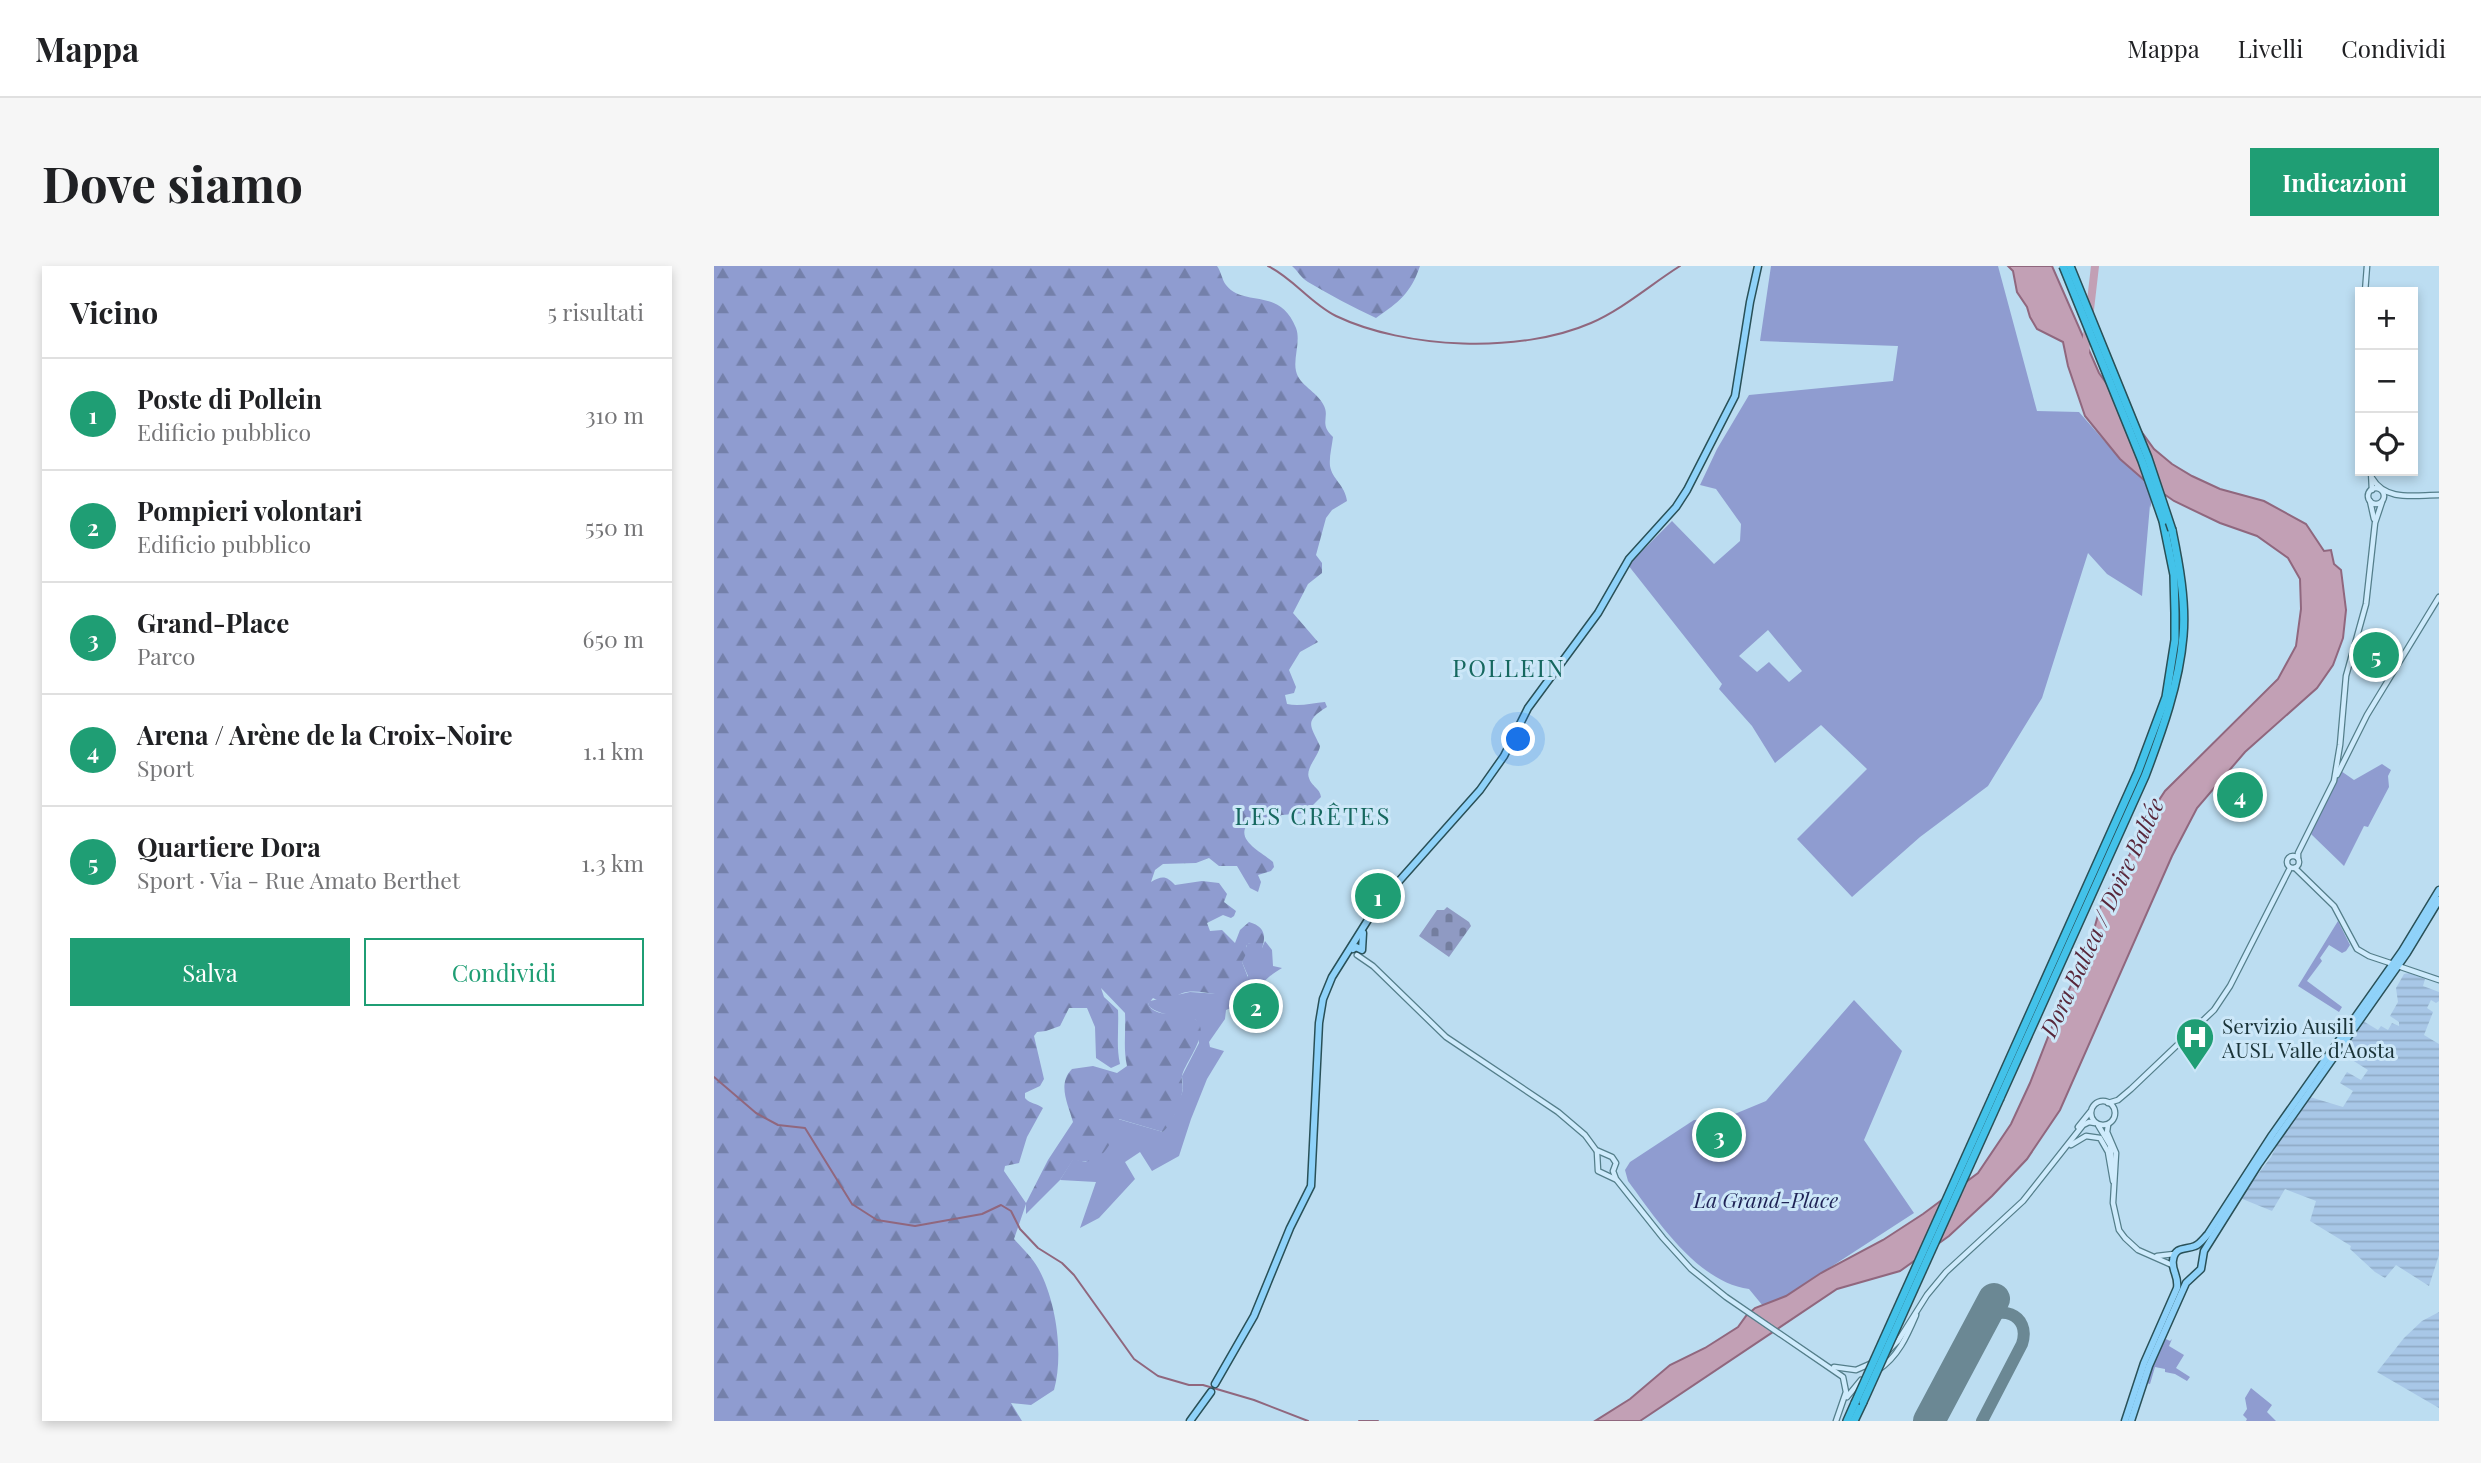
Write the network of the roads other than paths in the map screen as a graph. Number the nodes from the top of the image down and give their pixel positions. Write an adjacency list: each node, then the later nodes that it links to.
1 (1758, 266): 20 (main road)
2 (2063, 266): 23 (highway, bridge)
3 (2070, 266): 23 (highway, bridge)
4 (2367, 266): 5 (street)
5 (2365, 287)
6 (2372, 478): 7 (street); 8 (street)
7 (2372, 490): 8 (street); 12 (street)
8 (2382, 491): 9 (street); 11 (street)
9 (2397, 495): 10 (street); 11 (street)
10 (2439, 495)
11 (2382, 500): 12 (street); 13 (street)
12 (2370, 501): 13 (street)
13 (2375, 523): 15 (street)
14 (2439, 597): 15 (street)
15 (2334, 780): 16 (street)
16 (2296, 855): 17 (street); 17 (street)
17 (2294, 868): 21 (street); 24 (street)
18 (2439, 890): 21 (main road)
19 (2439, 900): 21 (main road)
20 (1354, 951): 31 (street); 48 (main road)
21 (2395, 965): 22 (street); 35 (main road); 38 (main road)
22 (2439, 980)
23 (1997, 1097): 52 (highway, bridge)
24 (2118, 1100): 25 (street); 26 (street)
25 (2108, 1102): 26 (street); 27 (street)
26 (2114, 1109): 29 (street)
27 (2091, 1111): 28 (street); 32 (street)
28 (2096, 1124): 29 (street); 30 (street); 34 (street)
29 (2108, 1125): 34 (street)
30 (2065, 1151): 32 (street); 34 (street)
31 (1601, 1156): 33 (street); 33 (street)
32 (2055, 1163): 42 (street)
33 (1611, 1173): 43 (street)
34 (2113, 1183): 37 (street)
35 (2192, 1247): 36 (main road); 38 (main road)
36 (2174, 1254): 37 (street); 39 (main road)
37 (2152, 1256): 39 (street)
38 (2202, 1256): 41 (main road)
39 (2173, 1266): 40 (main road)
40 (2177, 1273): 41 (main road); 58 (main road)
41 (2190, 1277): 59 (main road)
42 (1921, 1305): 45 (street); 47 (street)
43 (1826, 1364): 44 (street); 46 (street)
44 (1849, 1370): 45 (street); 46 (street)
45 (1856, 1370): 47 (street)
46 (1843, 1377): 49 (street)
47 (1861, 1380): 50 (street)
48 (1215, 1384): 51 (street)
49 (1845, 1384): 50 (street); 53 (street)
50 (1855, 1387): 53 (street)
51 (1210, 1392): 54 (main road)
52 (1859, 1403): 56 (highway); 57 (highway)
53 (1842, 1405): 55 (street)
54 (1190, 1421)
55 (1836, 1421)
56 (1847, 1421)
57 (1854, 1421)
58 (2125, 1421)
59 (2131, 1421)

